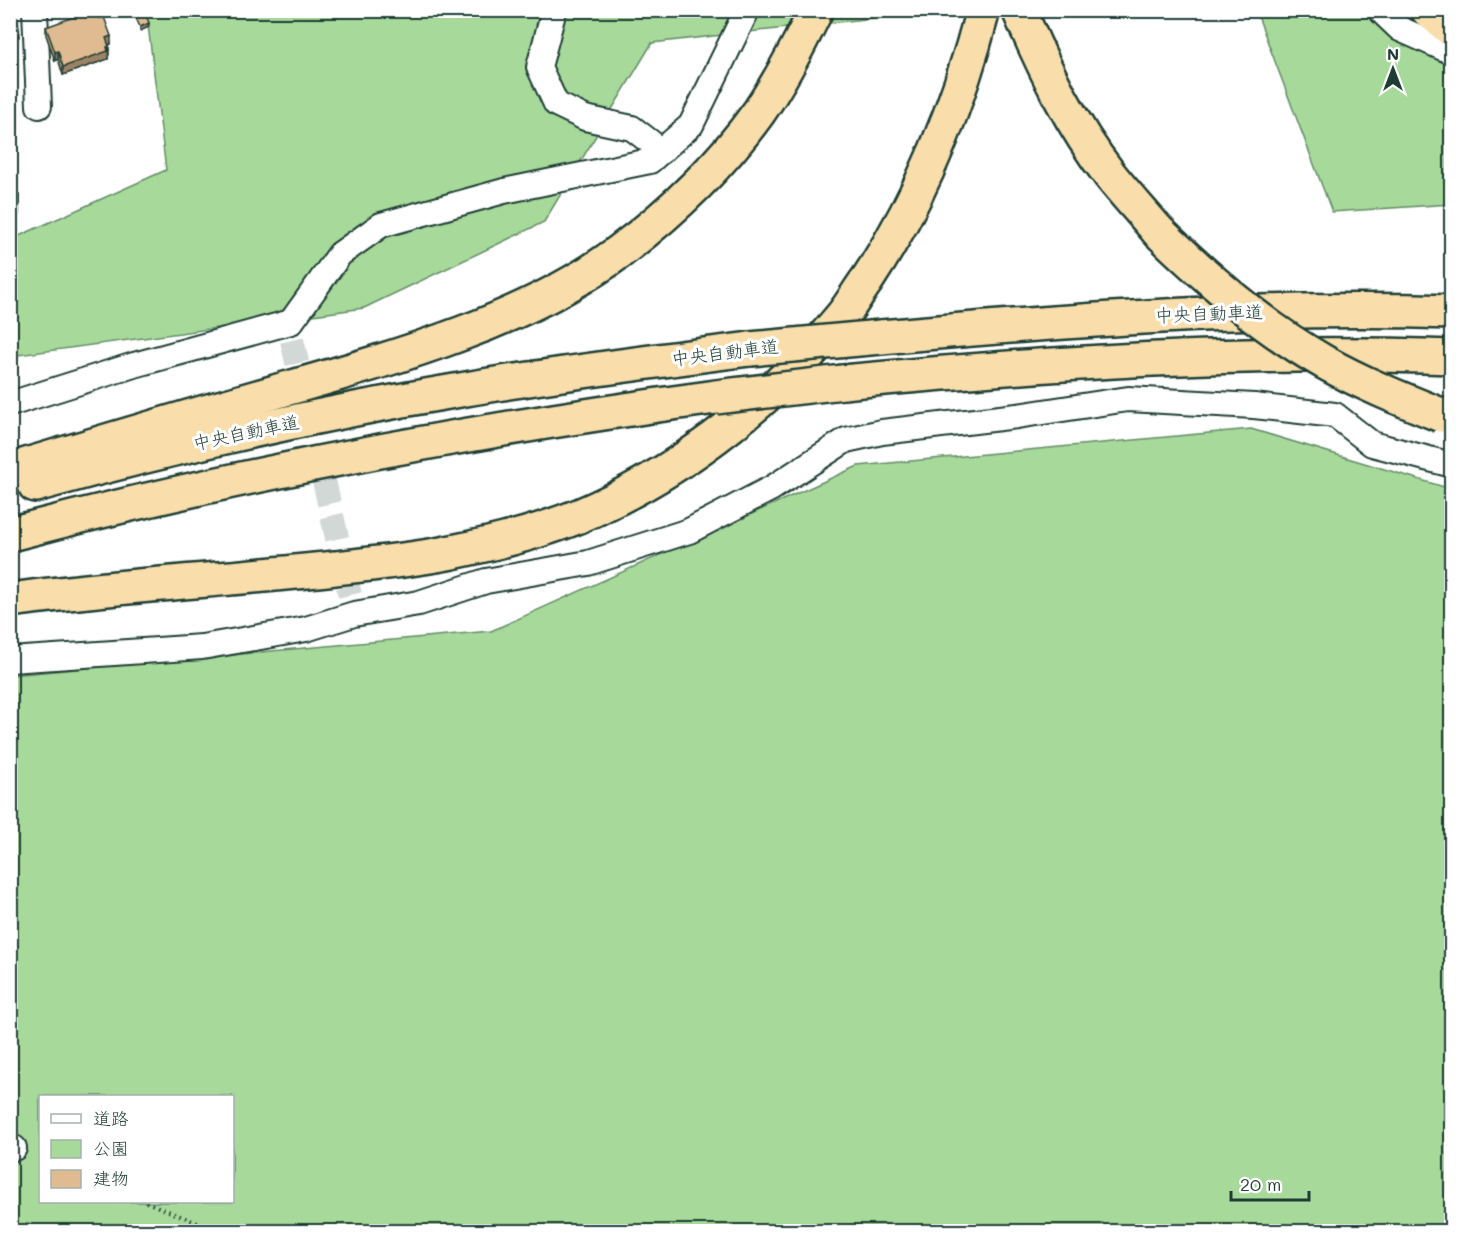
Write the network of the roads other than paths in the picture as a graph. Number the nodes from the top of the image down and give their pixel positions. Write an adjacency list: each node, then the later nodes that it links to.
1 (35, 10): 11 (street)
2 (554, 10): 12 (street)
3 (747, 10): 12 (street)
4 (816, 10): 18 (highway)
5 (983, 10): 21 (highway)
6 (1019, 10): 16 (highway, bridge)
7 (1380, 10): 10 (street)
8 (1428, 10): 9 (highway)
9 (1452, 30)
10 (1452, 52)
11 (39, 106)
12 (662, 151): 15 (street)
13 (1452, 312): 19 (highway, 中央自動車道, bridge)
14 (1452, 357): 20 (highway, bridge)
15 (10, 404)
16 (1446, 417)
17 (1452, 465): 22 (street)
18 (10, 470)
19 (10, 492)
20 (10, 534)
21 (10, 600)
22 (10, 660)

